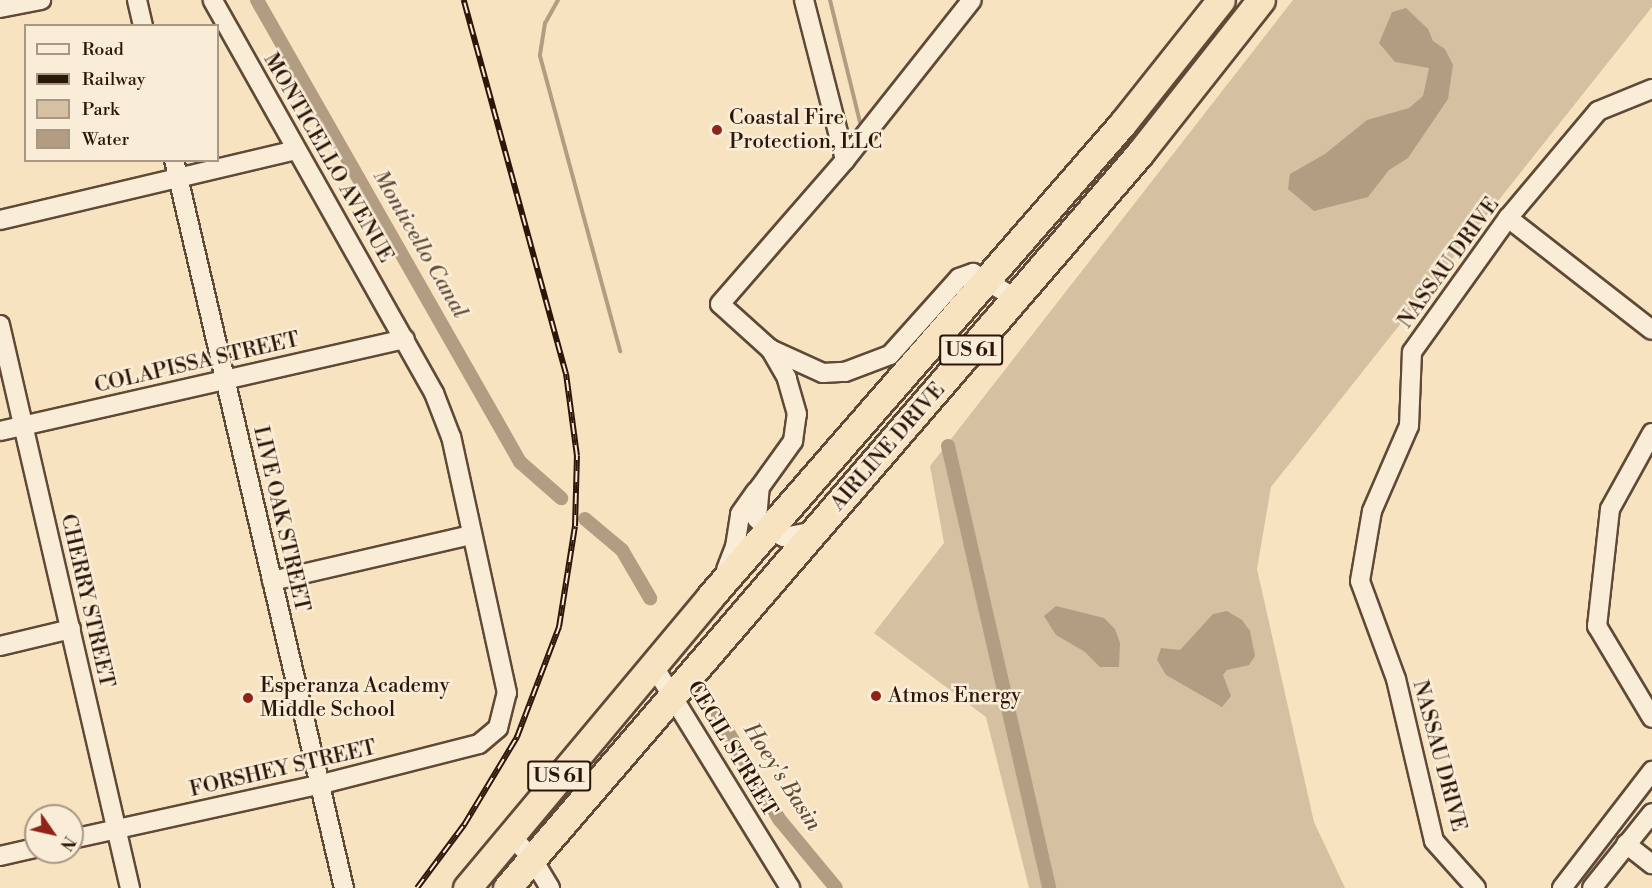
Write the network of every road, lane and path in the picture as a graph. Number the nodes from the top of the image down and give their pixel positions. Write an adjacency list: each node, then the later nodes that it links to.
1 (41, 0): 8 (street)
2 (137, 0): 9 (street)
3 (213, 0): 11 (street, MONTICELLO AVENUE)
4 (804, 0): 12 (street)
5 (972, 0): 12 (street)
6 (1221, 0): 17 (highway, AIRLINE DRIVE / US 61)
7 (1261, 0): 18 (highway, AIRLINE DRIVE / US 61)
8 (0, 8)
9 (143, 24)
10 (1652, 89): 15 (street, NASSAU DRIVE)
11 (296, 150): 14 (street); 21 (street, MONTICELLO AVENUE)
12 (844, 160): 22 (street)
13 (174, 162): 14 (street, LIVE OAK STREET)
14 (178, 180): 16 (street); 23 (street, LIVE OAK STREET)
15 (1508, 218): 20 (street); 56 (street, NASSAU DRIVE)
16 (0, 220)
17 (988, 280): 18 (street); 22 (street); 28 (highway, AIRLINE DRIVE / US 61)
18 (1015, 298): 29 (highway, AIRLINE DRIVE / US 61)
19 (0, 325): 24 (street, CHERRY STREET)
20 (1652, 330)
21 (405, 339): 23 (street, COLAPISSA STREET); 30 (street, MONTICELLO AVENUE)
22 (770, 349): 27 (street)
23 (225, 381): 24 (street, COLAPISSA STREET); 31 (street, LIVE OAK STREET)
24 (23, 426): 25 (street, COLAPISSA STREET); 33 (street, CHERRY STREET)
25 (0, 431)
26 (1652, 433): 37 (street)
27 (760, 487): 28 (street); 32 (street)
28 (768, 530): 29 (street); 32 (highway, AIRLINE DRIVE / US 61)
29 (816, 531): 36 (highway, AIRLINE DRIVE / US 61)
30 (471, 535): 31 (street); 38 (street, MONTICELLO AVENUE)
31 (272, 581): 40 (street, LIVE OAK STREET)
32 (710, 597): 35 (highway, AIRLINE DRIVE / US 61)
33 (71, 629): 34 (street); 42 (street, CHERRY STREET)
34 (0, 646)
35 (653, 665): 36 (street, CECIL STREET); 43 (highway, AIRLINE DRIVE / US 61)
36 (673, 694): 48 (highway, AIRLINE DRIVE / US 61); 50 (street, CECIL STREET)
37 (1652, 718)
38 (498, 728): 40 (street, FORSHEY STREET)
39 (1652, 771): 57 (street)
40 (322, 784): 42 (street, FORSHEY STREET); 52 (street, LIVE OAK STREET)
41 (1652, 813): 45 (street)
42 (117, 829): 44 (street, FORSHEY STREET); 51 (street, CHERRY STREET)
43 (510, 835): 48 (street); 53 (highway, AIRLINE DRIVE / US 61)
44 (84, 836)
45 (1626, 844): 49 (street); 58 (street)
46 (24, 851): 47 (street)
47 (0, 856)
48 (532, 858): 54 (highway, AIRLINE DRIVE / US 61); 55 (street)
49 (1652, 864)
50 (784, 886)
51 (130, 888)
52 (344, 888)
53 (467, 888)
54 (507, 888)
55 (550, 888)
56 (1476, 888)
57 (1562, 888)
58 (1592, 888)

